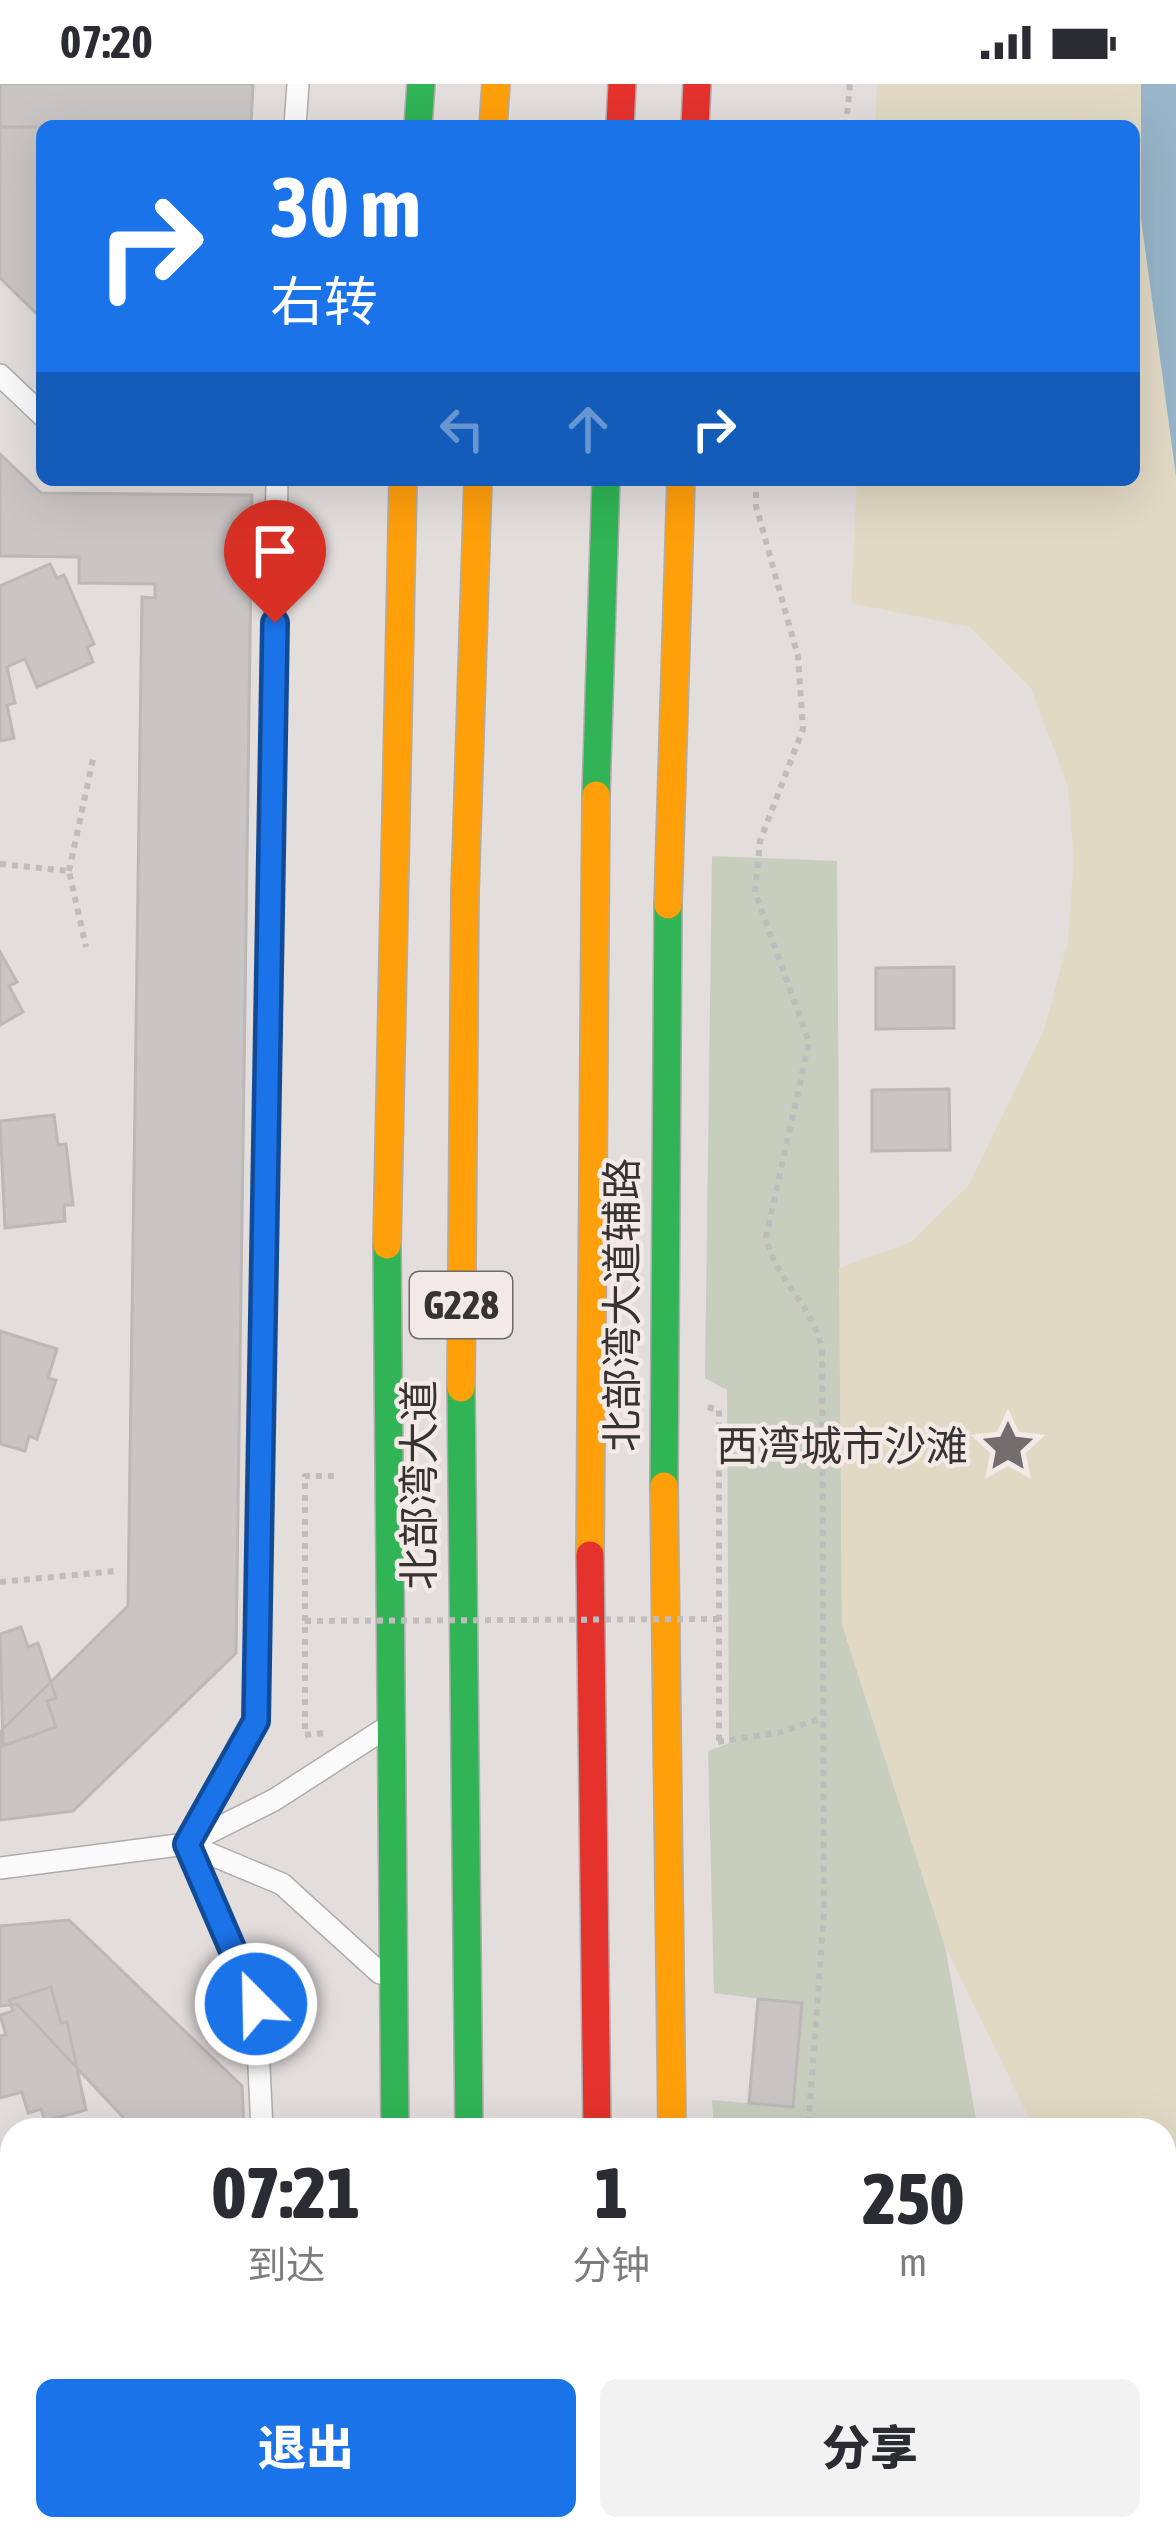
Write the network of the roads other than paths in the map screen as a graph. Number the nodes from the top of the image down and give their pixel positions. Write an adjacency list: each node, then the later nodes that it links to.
1 (298, 84): 6 (lane)
2 (421, 84): 7 (main road)
3 (496, 84): 8 (main road)
4 (622, 84): 9 (main road)
5 (697, 84): 10 (main road)
6 (296, 120)
7 (418, 120)
8 (493, 120)
9 (620, 120)
10 (695, 120)
11 (0, 375): 12 (lane)
12 (36, 409)
13 (277, 486): 19 (lane)
14 (403, 486): 18 (main road)
15 (478, 486): 24 (main road, 北部湾大道 / G228)
16 (606, 486): 25 (main road)
17 (681, 486): 26 (main road, 北部湾大道辅路)
18 (386, 1727): 19 (lane); 21 (main road)
19 (187, 1844): 20 (lane); 21 (lane); 22 (lane)
20 (0, 1868)
21 (392, 1983): 23 (main road)
22 (261, 2118)
23 (394, 2118)
24 (470, 2118)
25 (597, 2118)
26 (672, 2118)

